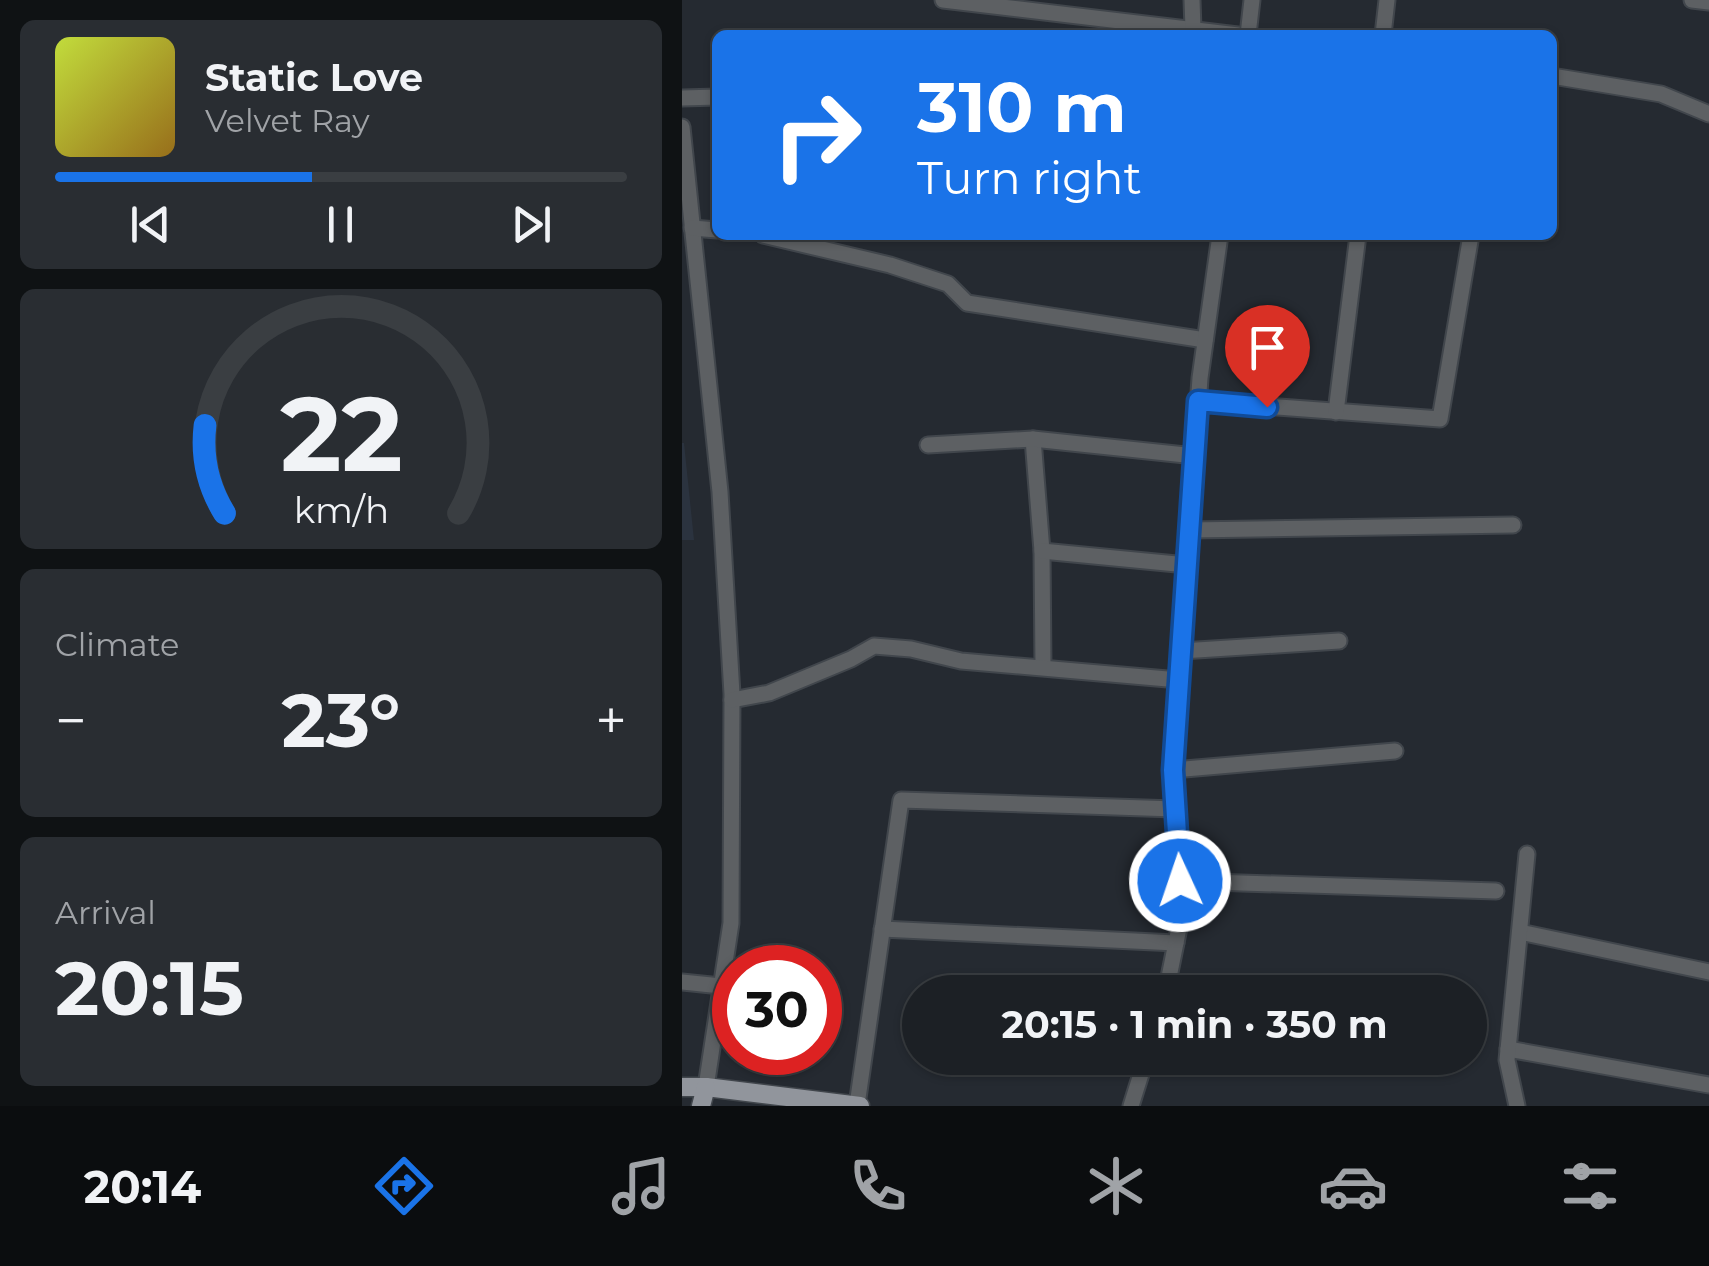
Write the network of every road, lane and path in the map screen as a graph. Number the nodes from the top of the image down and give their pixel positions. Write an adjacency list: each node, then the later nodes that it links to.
1 (943, 0): 7 (street)
2 (1192, 0): 7 (street)
3 (1252, 0): 9 (street)
4 (1387, 0): 10 (street)
5 (1692, 0): 6 (street)
6 (1708, 2)
7 (1193, 29): 8 (street)
8 (1200, 30)
9 (1249, 30)
10 (1384, 30)
11 (1557, 77): 14 (street)
12 (712, 96): 13 (street)
13 (682, 98)
14 (1708, 114)
15 (682, 126): 16 (street)
16 (684, 170): 17 (street)
17 (692, 228): 18 (street); 37 (street)
18 (712, 230)
19 (784, 240): 23 (street)
20 (1219, 240): 23 (street)
21 (1357, 240): 25 (street)
22 (1469, 240): 25 (street)
23 (1206, 340): 24 (street)
24 (1198, 401): 25 (street); 28 (street)
25 (1336, 412)
26 (1033, 439): 27 (street); 28 (street); 31 (street)
27 (928, 445)
28 (1195, 456): 30 (street)
29 (1513, 526): 30 (street)
30 (1190, 530): 32 (street)
31 (1042, 551): 32 (street); 35 (street)
32 (1187, 564): 34 (street)
33 (1339, 642): 34 (street)
34 (1182, 651): 36 (street)
35 (1044, 667): 36 (street); 37 (street)
36 (1180, 680): 39 (street)
37 (732, 700): 47 (street)
38 (1395, 751): 39 (street)
39 (1173, 770): 40 (street)
40 (1176, 808): 42 (street); 44 (street)
41 (1527, 854): 45 (street)
42 (1180, 881): 43 (street); 46 (street)
43 (1496, 891)
44 (882, 929): 46 (street); 59 (street)
45 (1520, 932): 48 (street); 53 (street)
46 (1176, 943): 49 (street)
47 (727, 945)
48 (1708, 972)
49 (1169, 975)
50 (682, 982): 51 (street)
51 (712, 985)
52 (712, 1046): 56 (street)
53 (1508, 1049): 55 (street); 61 (street)
54 (1141, 1075): 60 (street)
55 (1708, 1085)
56 (706, 1086): 57 (main road); 58 (main road); 59 (main road)
57 (682, 1087)
58 (701, 1106)
59 (859, 1106)
60 (1131, 1106)
61 (1517, 1106)

